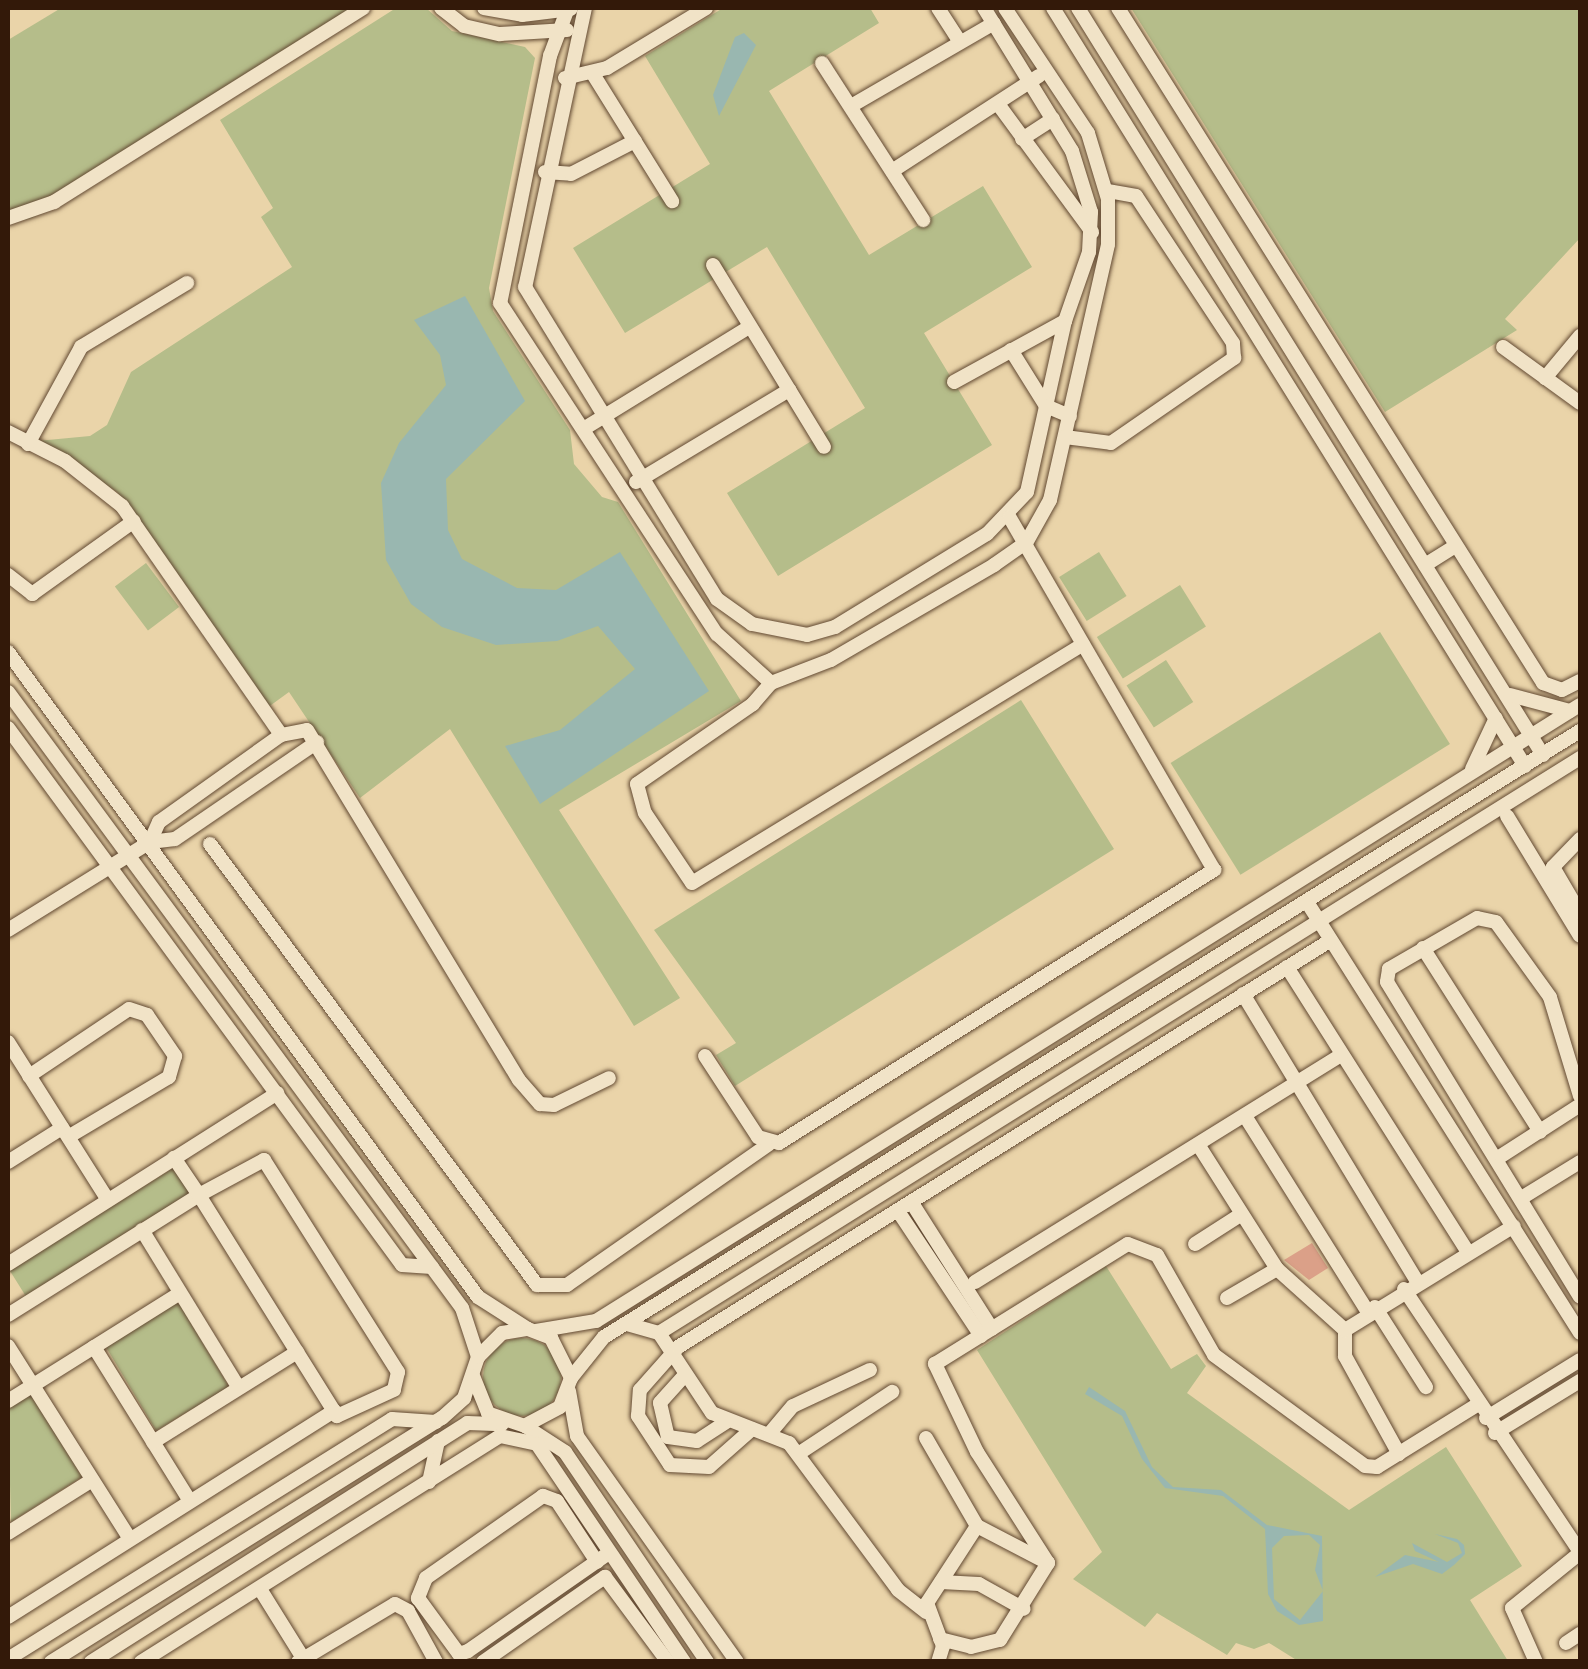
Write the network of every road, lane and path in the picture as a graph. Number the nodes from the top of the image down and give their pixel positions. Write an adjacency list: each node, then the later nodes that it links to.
1 (363, 8): 31 (street)
2 (440, 8): 14 (street)
3 (484, 8): 4 (street)
4 (568, 8): 5 (street); 14 (street)
5 (585, 8): 15 (street)
6 (706, 8): 19 (street)
7 (938, 8): 16 (street)
8 (984, 8): 13 (street)
9 (1005, 8): 18 (street)
10 (1053, 8): 72 (street)
11 (1078, 8): 59 (street)
12 (1118, 8): 58 (street)
13 (994, 23): 16 (street); 21 (street)
14 (559, 30): 15 (street); 48 (street)
15 (578, 30): 20 (street)
16 (960, 42): 23 (street)
17 (822, 63): 23 (street)
18 (1047, 71): 21 (street); 29 (street)
19 (593, 74): 20 (street); 26 (street)
20 (565, 78): 28 (street)
21 (1031, 82): 22 (street); 24 (street)
22 (998, 104): 25 (street); 27 (street)
23 (851, 106): 27 (street)
24 (1054, 119): 25 (street); 33 (street)
25 (1022, 139): 33 (street)
26 (634, 141): 28 (street); 30 (street)
27 (892, 170): 32 (street)
28 (545, 172): 46 (street)
29 (1107, 191): 47 (street); 50 (street)
30 (672, 202)
31 (8, 218)
32 (923, 220)
33 (1092, 232): 36 (street)
34 (713, 264): 37 (street)
35 (186, 284): 51 (street)
36 (1065, 320): 40 (street); 45 (street)
37 (749, 327): 43 (street); 46 (street)
38 (1580, 336): 41 (street)
39 (1503, 347): 41 (street)
40 (1011, 350): 42 (street); 45 (street)
41 (1545, 378): 44 (street)
42 (954, 382)
43 (789, 390): 52 (street); 53 (street)
44 (1580, 403)
45 (1046, 406): 47 (street); 55 (street)
46 (604, 415): 48 (street); 53 (street)
47 (1070, 416): 50 (street)
48 (585, 428): 54 (street)
49 (8, 432): 51 (street)
50 (1065, 437): 57 (street)
51 (28, 444): 56 (street)
52 (824, 447)
53 (643, 478): 54 (street); 61 (street)
54 (623, 490): 62 (street)
55 (1009, 517): 57 (street); 63 (street)
56 (134, 522): 60 (street); 75 (street)
57 (1026, 543): 64 (street); 66 (street)
58 (1456, 546): 59 (street); 67 (street)
59 (1425, 565): 70 (street)
60 (8, 576)
61 (731, 615): 62 (street); 63 (street)
62 (717, 634): 68 (street)
63 (820, 634): 66 (street)
64 (1083, 644): 68 (street); 110 (street)
65 (8, 652): 85 (street)
66 (831, 660): 68 (street)
67 (1580, 681)
68 (771, 682)
69 (8, 692): 87 (street)
70 (1510, 694): 71 (street); 76 (street)
71 (1575, 708): 76 (street)
72 (1496, 718): 78 (street); 82 (street)
73 (8, 728): 88 (street)
74 (1580, 732): 79 (street)
75 (281, 734): 77 (street); 85 (street)
76 (1531, 736): 78 (street); 79 (street)
77 (317, 742): 85 (street); 102 (street)
78 (1513, 747): 81 (street); 82 (street)
79 (1543, 755): 81 (street)
80 (1580, 758): 91 (street)
81 (1525, 766): 89 (street)
82 (1465, 777): 138 (street)
83 (1507, 816): 93 (street)
84 (1580, 839): 90 (street)
85 (150, 842): 87 (street); 138 (street)
86 (210, 844): 110 (street)
87 (128, 855): 88 (street); 127 (street)
88 (112, 865): 92 (street); 104 (street)
89 (1307, 902): 91 (street); 137 (street)
90 (1580, 914)
91 (1320, 922): 94 (street); 142 (street)
92 (8, 930)
93 (1580, 936)
94 (1331, 940): 96 (street); 122 (street)
95 (1423, 948): 105 (street); 108 (street); 112 (street)
96 (1287, 967): 97 (street); 100 (street)
97 (1242, 994): 103 (street); 119 (street)
98 (8, 1042): 101 (street)
99 (704, 1056): 110 (street)
100 (1341, 1056): 103 (street); 125 (street)
101 (29, 1076): 109 (street); 109 (street)
102 (609, 1078)
103 (1300, 1083): 107 (street); 131 (street)
104 (278, 1093): 113 (street); 127 (street)
105 (1580, 1096)
106 (1580, 1106): 108 (street)
107 (1245, 1116): 111 (street); 135 (street)
108 (1540, 1132): 112 (street)
109 (65, 1133): 114 (street); 118 (street)
110 (769, 1144)
111 (1199, 1146): 121 (street); 130 (street)
112 (1501, 1156): 117 (street)
113 (174, 1158): 116 (street); 118 (street)
114 (8, 1162)
115 (1580, 1162): 117 (street)
116 (199, 1195): 123 (street); 145 (street); 161 (street)
117 (1524, 1197): 129 (street)
118 (108, 1200): 126 (street)
119 (912, 1202): 120 (street); 140 (street)
120 (898, 1211): 140 (street); 146 (street)
121 (1237, 1217): 124 (street); 128 (street)
122 (1514, 1226): 125 (street); 141 (street)
123 (142, 1230): 132 (street); 136 (street)
124 (1194, 1244)
125 (1467, 1251): 131 (street)
126 (8, 1264)
127 (432, 1267): 147 (street)
128 (1276, 1269): 134 (street); 139 (street)
129 (1576, 1280): 133 (street)
130 (974, 1282)
131 (1411, 1285): 135 (street); 162 (street)
132 (180, 1292): 144 (street); 156 (street)
133 (1580, 1297)
134 (1228, 1298)
135 (1372, 1310): 139 (street); 155 (street)
136 (8, 1316)
137 (627, 1324): 142 (street); 153 (street)
138 (532, 1330): 147 (street); 153 (street)
139 (1345, 1330): 173 (street)
140 (986, 1332): 173 (street); 184 (street)
141 (1580, 1332)
142 (659, 1333): 146 (street)
143 (8, 1346): 154 (street)
144 (94, 1347): 154 (street); 171 (street)
145 (297, 1352): 156 (street); 161 (street)
146 (672, 1354): 151 (street); 166 (street)
147 (478, 1357): 150 (street)
148 (1580, 1360): 158 (street)
149 (870, 1370): 167 (street)
150 (474, 1376): 163 (street); 165 (street)
151 (684, 1376): 164 (street); 164 (street)
152 (1580, 1381): 160 (street)
153 (570, 1384): 165 (street); 202 (street)
154 (32, 1386): 159 (street); 174 (street)
155 (1426, 1387)
156 (239, 1388): 171 (street)
157 (892, 1392): 172 (street)
158 (1527, 1393): 160 (street); 162 (street)
159 (8, 1401)
160 (1536, 1408): 168 (street)
161 (334, 1411): 177 (street)
162 (1481, 1412): 168 (street); 173 (street)
163 (436, 1422): 194 (street); 197 (street)
164 (726, 1422): 166 (street)
165 (519, 1426): 170 (street); 176 (street)
166 (752, 1429): 167 (street)
167 (770, 1433): 172 (street)
168 (1495, 1433): 182 (street)
169 (926, 1438): 179 (street)
170 (438, 1441): 175 (street); 198 (street)
171 (153, 1442): 177 (street)
172 (798, 1454): 188 (street)
173 (1399, 1454)
174 (92, 1480): 180 (street); 181 (street)
175 (429, 1482): 178 (street); 186 (street)
176 (587, 1487): 178 (street); 201 (street)
177 (190, 1502): 181 (street)
178 (590, 1526): 183 (street)
179 (976, 1526): 184 (street); 185 (street)
180 (8, 1533)
181 (130, 1540): 189 (street)
182 (1580, 1553): 204 (street)
183 (603, 1558): 183 (street); 196 (street)
184 (1048, 1563): 187 (street)
185 (941, 1582): 187 (street); 188 (street)
186 (260, 1589): 193 (street); 199 (street)
187 (1024, 1609): 191 (street)
188 (926, 1612): 191 (street)
189 (8, 1617)
190 (1580, 1634): 192 (street)
191 (940, 1639): 203 (street)
192 (1566, 1643)
193 (309, 1658): 195 (street)
194 (8, 1659)
195 (435, 1661)
196 (678, 1661): 200 (street)
197 (52, 1662)
198 (91, 1662)
199 (141, 1662)
200 (483, 1662)
201 (707, 1662)
202 (738, 1662)
203 (938, 1662)
204 (1536, 1662)

